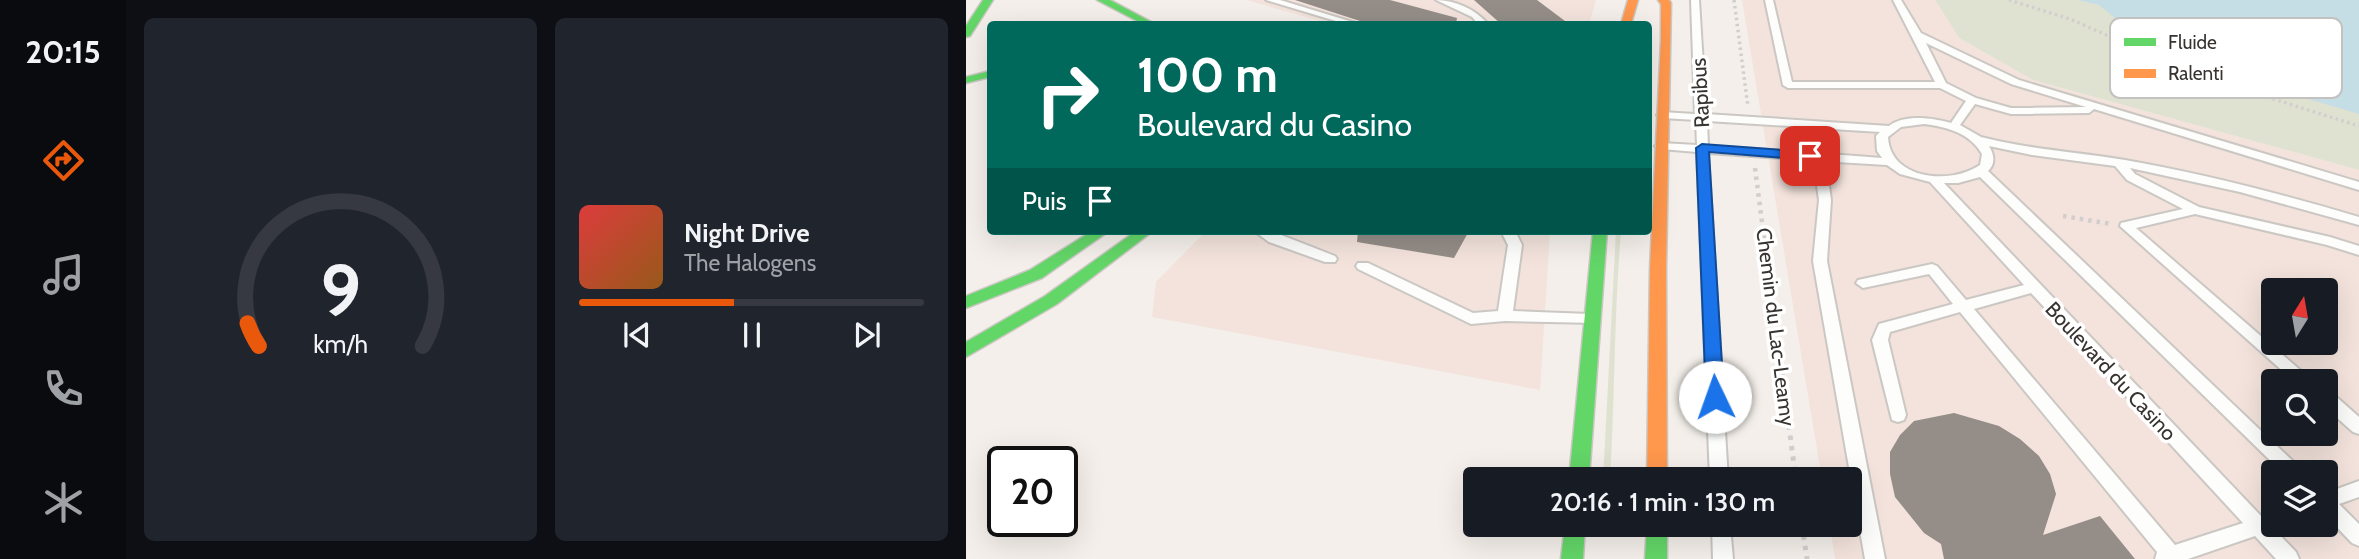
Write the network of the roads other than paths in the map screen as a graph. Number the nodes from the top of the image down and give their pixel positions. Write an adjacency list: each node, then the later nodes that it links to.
1 (988, 0): 14 (main road)
2 (1102, 0): 10 (main road)
3 (1270, 0): 11 (lane)
4 (1440, 0): 12 (lane)
5 (1633, 0): 13 (main road)
6 (1662, 0): 19 (main road)
7 (1695, 0): 20 (lane, Rapibus)
8 (1769, 0): 16 (lane)
9 (1897, 0): 15 (lane)
10 (1144, 21)
11 (1344, 21)
12 (1480, 21)
13 (1627, 21)
14 (966, 34)
15 (1917, 35): 16 (lane); 18 (lane)
16 (1942, 85): 17 (lane)
17 (1972, 100): 18 (lane); 22 (lane)
18 (2104, 109): 33 (lane)
19 (1655, 114): 20 (lane); 25 (main road)
20 (1701, 117): 21 (lane); 26 (lane, Rapibus)
21 (1829, 126): 23 (lane); 28 (lane)
22 (1954, 126): 23 (lane); 24 (lane)
23 (1888, 129): 29 (lane)
24 (1979, 140): 27 (lane); 31 (lane)
25 (1655, 145): 26 (lane); 57 (main road)
26 (1702, 148): 28 (lane); 58 (lane, Rapibus)
27 (2022, 152): 30 (lane); 31 (lane)
28 (1810, 156): 29 (lane); 73 (lane)
29 (1890, 162): 32 (lane)
30 (2119, 163): 34 (lane); 35 (lane)
31 (1985, 167): 32 (lane); 55 (lane)
32 (1935, 181): 45 (lane, Boulevard du Casino)
33 (2359, 186)
34 (2195, 210): 41 (lane); 51 (lane)
35 (2359, 221)
36 (1096, 235): 46 (main road)
37 (1140, 235): 50 (main road)
38 (1268, 235): 42 (lane)
39 (1510, 235): 48 (lane)
40 (1600, 235): 49 (main road)
41 (2359, 251)
42 (1330, 258)
43 (1363, 266): 48 (lane)
44 (1863, 283): 47 (lane)
45 (2033, 287): 47 (lane); 62 (lane, Boulevard du Casino)
46 (966, 302)
47 (1962, 307): 53 (lane); 69 (lane)
48 (1505, 316): 49 (lane)
49 (1593, 319): 56 (main road)
50 (966, 350)
51 (2291, 369)
52 (2338, 409): 54 (lane)
53 (1898, 415)
54 (2359, 427)
55 (2281, 460)
56 (1579, 467)
57 (1657, 467)
58 (1718, 467)
59 (2359, 489): 60 (lane)
60 (2338, 498)
61 (2338, 515): 68 (lane)
62 (2261, 519)
63 (2261, 526): 69 (lane)
64 (1574, 537): 70 (main road)
65 (1657, 537): 71 (main road)
66 (1722, 537): 72 (lane)
67 (2275, 537): 74 (lane, Boulevard du Casino)
68 (2359, 537)
69 (2170, 558)
70 (1572, 559)
71 (1656, 559)
72 (1723, 559)
73 (1875, 559)
74 (2289, 559)

